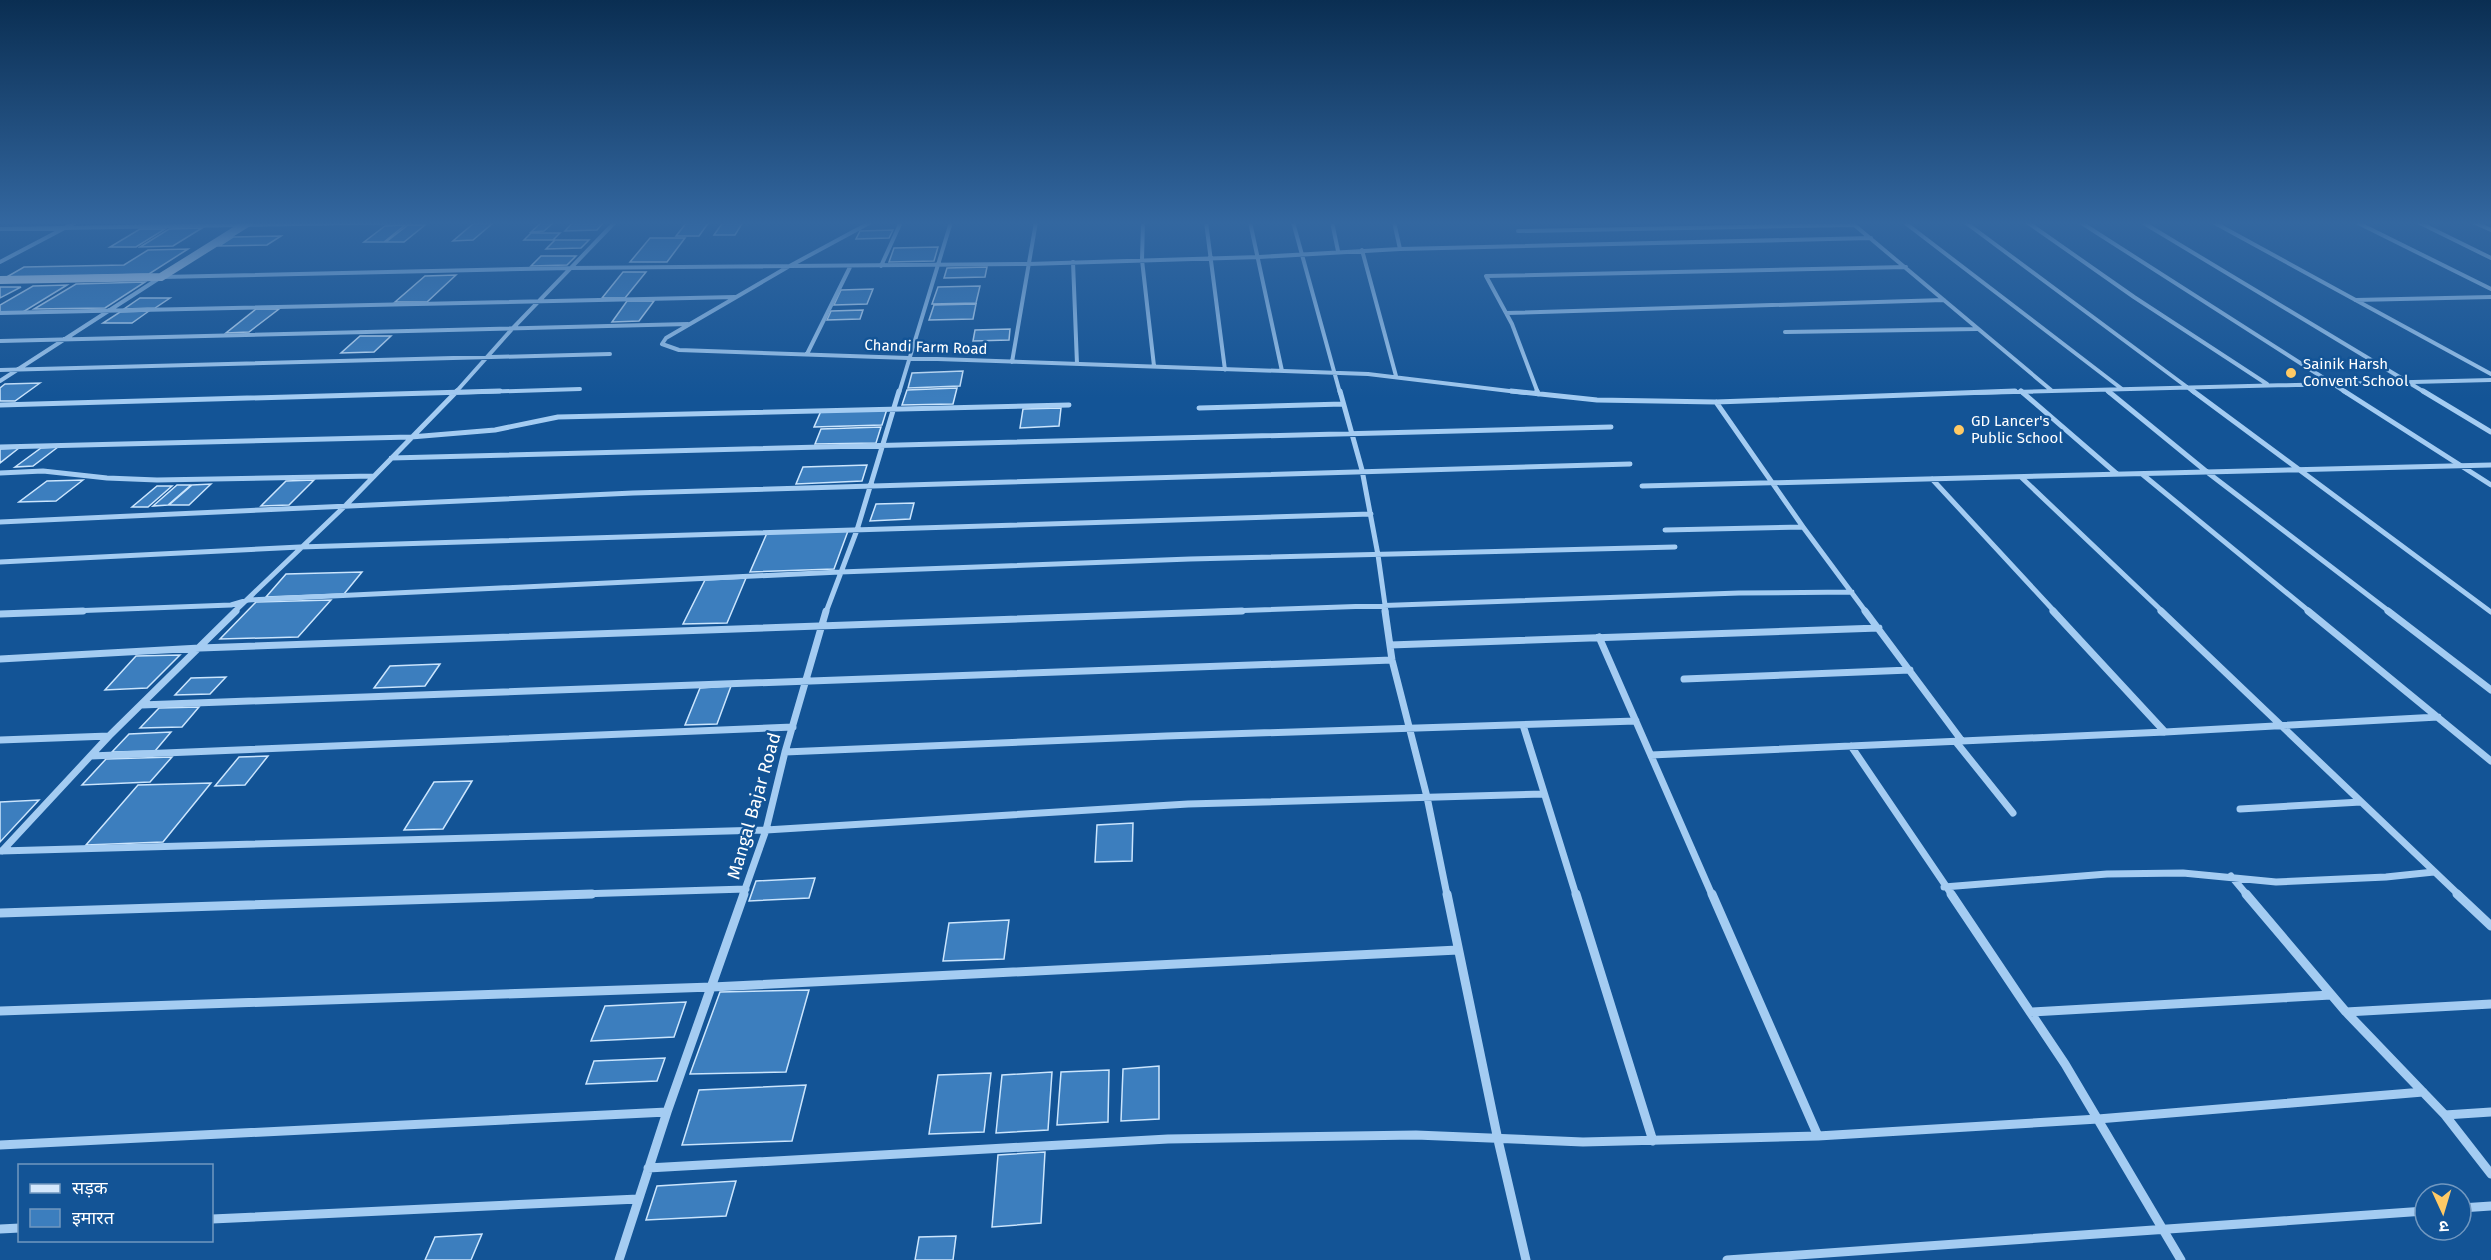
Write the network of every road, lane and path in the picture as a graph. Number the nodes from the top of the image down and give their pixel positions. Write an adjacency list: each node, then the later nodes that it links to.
1 (155, 281): 28 (street)
2 (558, 281): 25 (street)
3 (763, 281): 23 (street, Chandi Farm Road)
4 (843, 281): 38 (street)
5 (934, 281): 40 (street, Mangal Bajar Road)
6 (1025, 281): 41 (street)
7 (1074, 281): 42 (street)
8 (1144, 281): 43 (street)
9 (1214, 281): 46 (street)
10 (1264, 281): 47 (street)
11 (1311, 281): 48 (street)
12 (1370, 281): 50 (street)
13 (1489, 281): 30 (street)
14 (1922, 281): 26 (street)
15 (1981, 281): 59 (street)
16 (2046, 281): 56 (street)
17 (2110, 281): 55 (street)
18 (2172, 281): 54 (street)
19 (2240, 281): 53 (street)
20 (2319, 281): 27 (street)
21 (2474, 281): 22 (street)
22 (2491, 289)
23 (735, 297): 25 (street); 31 (street, Chandi Farm Road)
24 (2491, 297): 27 (street)
25 (541, 300): 28 (street); 32 (street)
26 (1944, 300): 30 (street); 33 (street)
27 (2354, 300): 49 (street)
28 (107, 310): 29 (street); 35 (street)
29 (0, 313)
30 (1506, 313): 63 (street)
31 (689, 324): 32 (street); 38 (street, Chandi Farm Road)
32 (513, 328): 35 (street); 39 (street)
33 (1978, 329): 34 (street); 60 (street)
34 (1785, 332)
35 (62, 340): 36 (street); 45 (street)
36 (0, 341)
37 (610, 354): 39 (street)
38 (807, 354): 40 (street, Chandi Farm Road)
39 (488, 357): 45 (street); 61 (street)
40 (909, 357): 41 (street, Chandi Farm Road); 69 (street, Mangal Bajar Road)
41 (1012, 362): 42 (street, Chandi Farm Road)
42 (1077, 364): 43 (street, Chandi Farm Road)
43 (1154, 366): 46 (street, Chandi Farm Road)
44 (0, 370): 45 (street)
45 (17, 370): 52 (street)
46 (1225, 370): 47 (street, Chandi Farm Road)
47 (1282, 371): 48 (street, Chandi Farm Road)
48 (1336, 373): 50 (street, Chandi Farm Road); 65 (street)
49 (2491, 374)
50 (1396, 376): 63 (street, Chandi Farm Road)
51 (2491, 380): 53 (street, Chandi Farm Road)
52 (0, 381)
53 (2408, 382): 54 (street, Chandi Farm Road); 71 (street)
54 (2333, 384): 55 (street, Chandi Farm Road); 79 (street)
55 (2268, 385): 56 (street, Chandi Farm Road)
56 (2191, 387): 59 (street, Chandi Farm Road); 81 (street)
57 (580, 389): 61 (street)
58 (2106, 389): 59 (street, Chandi Farm Road); 60 (street, Chandi Farm Road); 82 (street)
59 (2122, 389)
60 (2052, 390): 62 (street, Chandi Farm Road)
61 (457, 391): 66 (street); 73 (street)
62 (2021, 391): 64 (street, Chandi Farm Road); 84 (street)
63 (1538, 394): 64 (street, Chandi Farm Road)
64 (1716, 402): 89 (street)
65 (1343, 404): 68 (street); 72 (street)
66 (0, 405)
67 (1069, 405): 69 (street)
68 (1199, 408)
69 (894, 409): 73 (street); 74 (street, Mangal Bajar Road)
70 (1611, 427): 72 (street)
71 (2491, 432)
72 (1350, 434): 74 (street); 80 (street)
73 (411, 437): 75 (street); 76 (street)
74 (882, 445): 76 (street); 91 (street, Mangal Bajar Road)
75 (0, 447)
76 (391, 458): 86 (street)
77 (1630, 464): 80 (street)
78 (2491, 465): 79 (street)
79 (2462, 466): 81 (street); 90 (street)
80 (1362, 470): 91 (street); 94 (street)
81 (2297, 470): 82 (street); 107 (street)
82 (2207, 472): 85 (street); 119 (street)
83 (0, 473): 86 (street)
84 (2117, 474): 85 (street); 87 (street)
85 (2142, 474): 121 (street)
86 (374, 476): 93 (street)
87 (2021, 477): 88 (street); 124 (street)
88 (1932, 479): 89 (street); 127 (street)
89 (1771, 482): 92 (street); 96 (street)
90 (2491, 485)
91 (871, 486): 93 (street); 97 (street, Mangal Bajar Road)
92 (1642, 486)
93 (346, 505): 95 (street); 99 (street)
94 (1371, 514): 97 (street); 101 (street)
95 (0, 522)
96 (1803, 527): 98 (street); 104 (street)
97 (857, 530): 99 (street); 103 (street, Mangal Bajar Road)
98 (1665, 530)
99 (300, 547): 102 (street); 105 (street)
100 (1675, 547): 101 (street)
101 (1378, 555): 103 (street); 106 (street)
102 (0, 562)
103 (840, 572): 105 (street); 109 (street, Mangal Bajar Road)
104 (1852, 592): 106 (street); 110 (street)
105 (248, 600): 108 (street); 113 (street)
106 (1386, 607): 109 (street); 112 (street)
107 (2491, 612)
108 (0, 614)
109 (821, 625): 113 (street); 118 (street, Mangal Bajar Road)
110 (1879, 628): 111 (street); 116 (street)
111 (1599, 637): 112 (street); 122 (street)
112 (1390, 645): 115 (street)
113 (200, 648): 114 (street); 120 (street)
114 (0, 659)
115 (1392, 660): 118 (street); 126 (street)
116 (1910, 670): 117 (street); 130 (street)
117 (1684, 679)
118 (804, 681): 120 (street); 125 (street, Mangal Bajar Road)
119 (2491, 690)
120 (141, 705): 128 (street)
121 (2438, 717): 124 (street); 135 (street)
122 (1636, 721): 123 (street); 133 (street)
123 (1523, 725): 126 (street); 136 (street)
124 (2281, 726): 127 (street); 138 (street)
125 (793, 727): 132 (street, Mangal Bajar Road); 134 (street)
126 (1410, 729): 132 (street); 137 (street)
127 (2165, 732): 130 (street)
128 (109, 736): 129 (street); 134 (street)
129 (0, 740)
130 (1959, 742): 131 (street); 140 (street)
131 (1851, 746): 133 (street); 145 (street)
132 (785, 752): 141 (street, Mangal Bajar Road)
133 (1651, 755): 161 (street)
134 (91, 756): 142 (street)
135 (2491, 761)
136 (1544, 794): 137 (street); 163 (street)
137 (1427, 797): 141 (street); 149 (street)
138 (2361, 802): 139 (street); 143 (street)
139 (2240, 809)
140 (2013, 813)
141 (766, 830): 142 (street); 146 (street, Mangal Bajar Road)
142 (1, 851)
143 (2433, 872): 144 (street); 148 (street)
144 (2231, 876): 145 (street); 151 (street)
145 (1944, 887): 154 (street)
146 (746, 890): 147 (street); 150 (street, Mangal Bajar Road)
147 (0, 913)
148 (2491, 926)
149 (1458, 950): 150 (street); 162 (street)
150 (712, 987): 153 (street); 157 (street, Mangal Bajar Road)
151 (2331, 994): 154 (street); 155 (street)
152 (2491, 1004): 155 (street)
153 (0, 1011)
154 (2030, 1012): 160 (street)
155 (2346, 1012): 156 (street)
156 (2423, 1092): 159 (street); 160 (street)
157 (667, 1112): 164 (street); 165 (street, Mangal Bajar Road)
158 (2491, 1112): 159 (street)
159 (2445, 1115): 166 (street)
160 (2098, 1119): 161 (street); 172 (street)
161 (1818, 1136): 163 (street)
162 (1498, 1140): 163 (street); 165 (street); 176 (street)
163 (1653, 1141)
164 (0, 1144)
165 (648, 1168): 167 (street, Mangal Bajar Road)
166 (2491, 1174)
167 (638, 1199): 171 (street); 175 (street, Mangal Bajar Road)
168 (2491, 1206): 169 (street)
169 (2473, 1207)
170 (2413, 1211): 172 (street)
171 (213, 1219)
172 (2162, 1227): 177 (street); 178 (street)
173 (18, 1228): 174 (street)
174 (0, 1229)
175 (619, 1260)
176 (1526, 1260)
177 (1727, 1260)
178 (2181, 1260)

